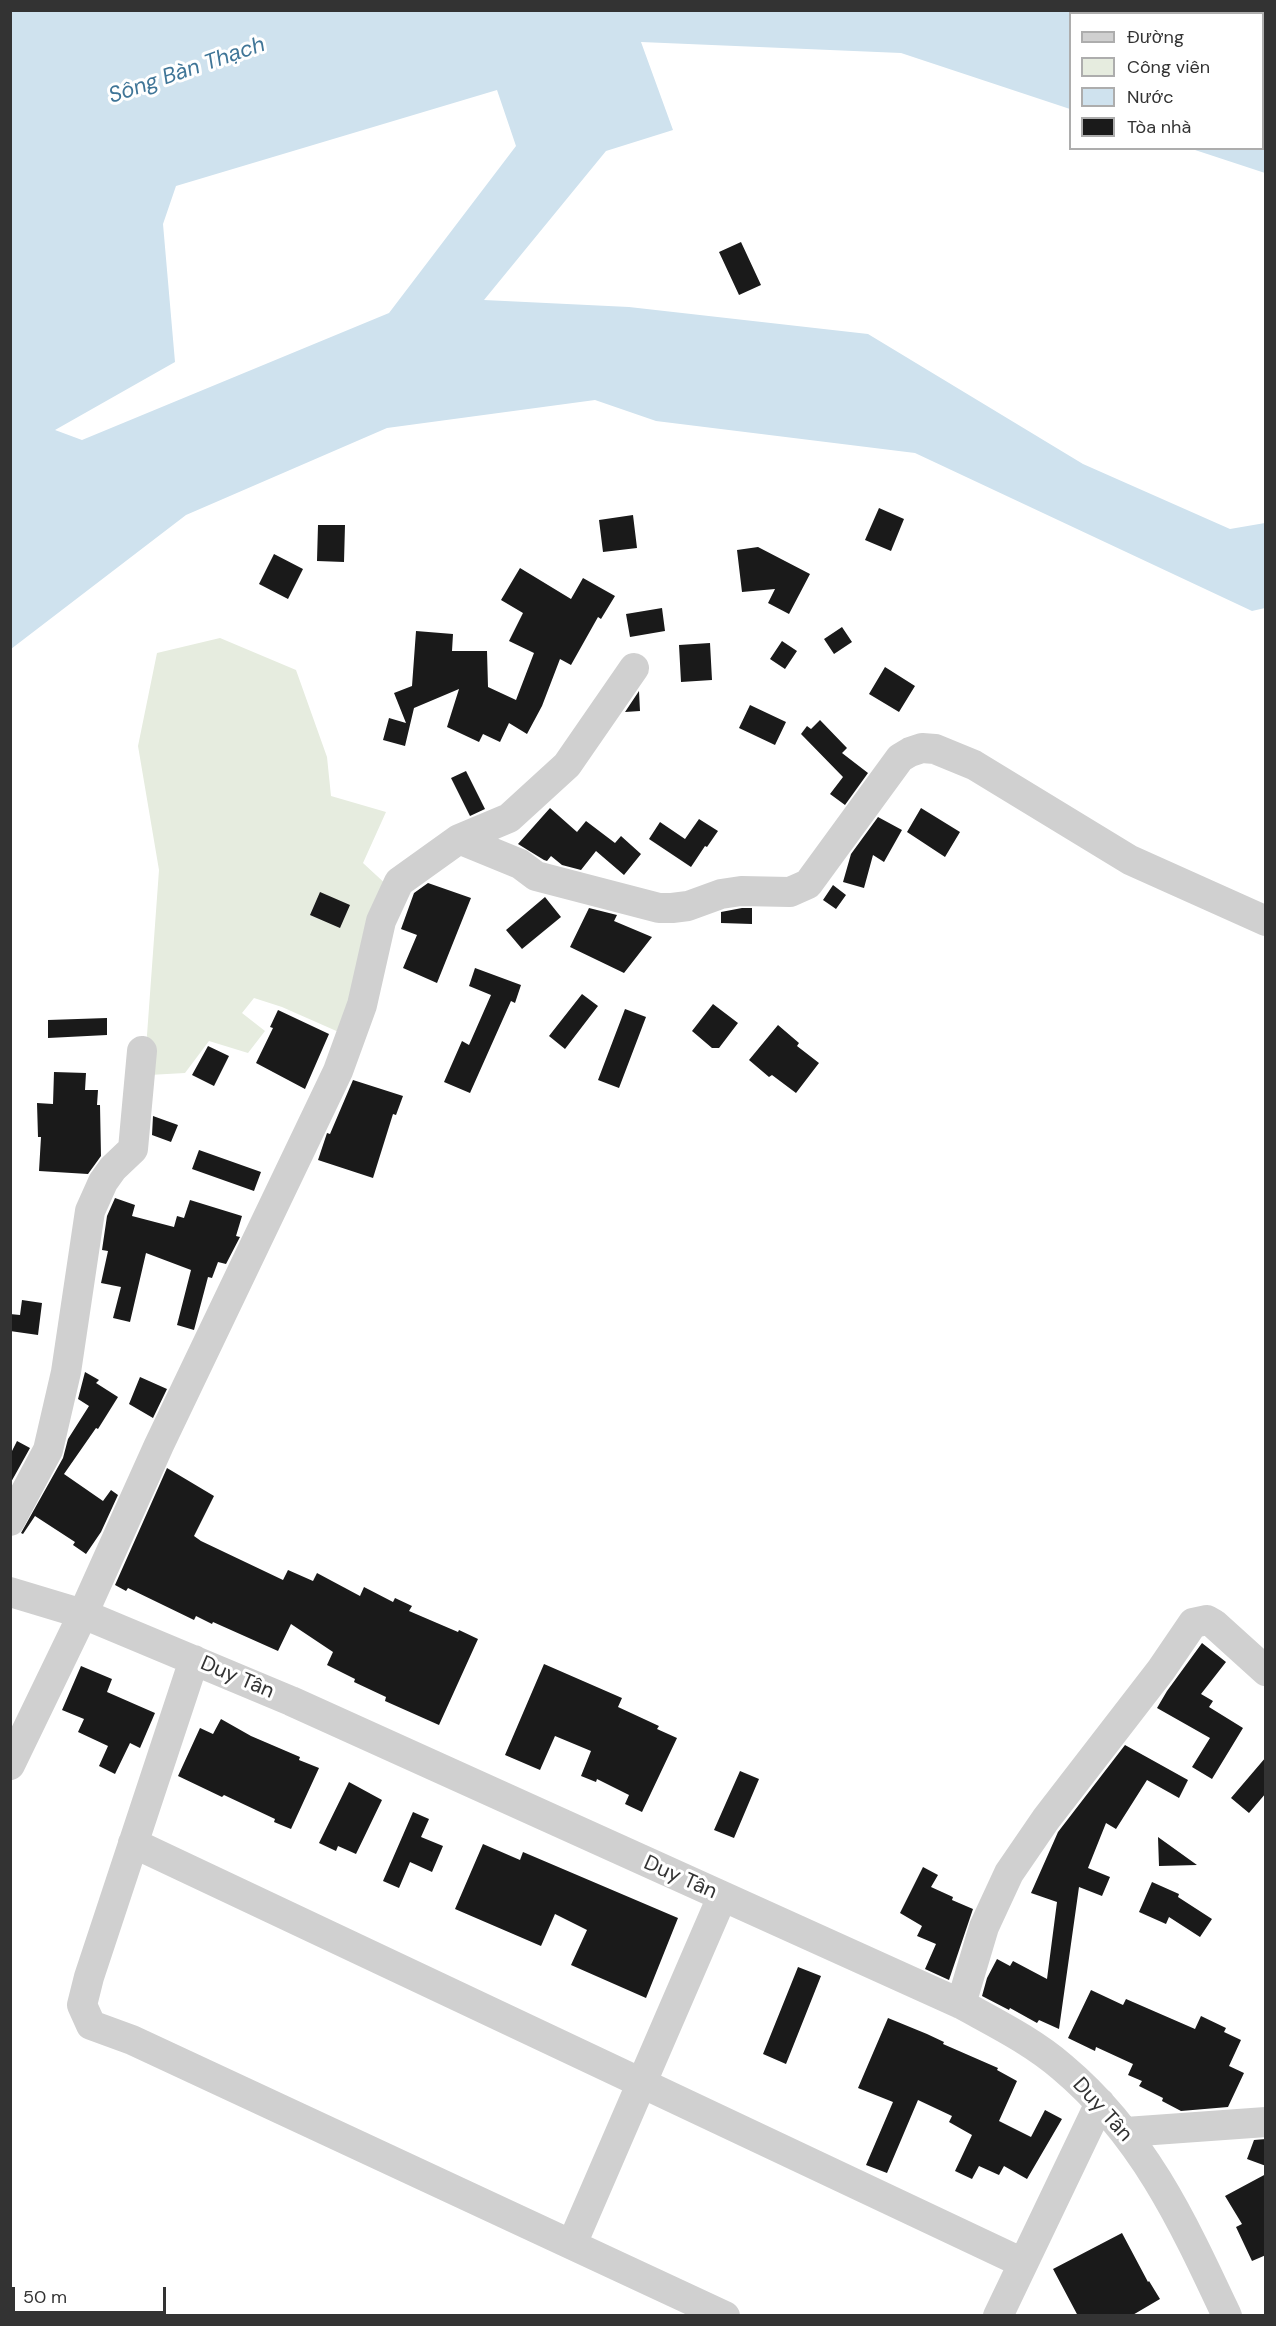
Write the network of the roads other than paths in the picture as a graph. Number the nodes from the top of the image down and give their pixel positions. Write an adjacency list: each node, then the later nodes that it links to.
1 (634, 668): 2 (street)
2 (459, 839): 3 (street); 7 (street)
3 (1266, 921)
4 (142, 1051): 5 (street)
5 (10, 1521)
6 (10, 1592): 7 (street, Duy Tân)
7 (83, 1614): 8 (street, Duy Tân); 10 (street)
8 (194, 1660): 11 (street); 12 (street, Duy Tân)
9 (1266, 1671): 13 (street)
10 (10, 1764)
11 (133, 1843): 14 (street); 18 (street)
12 (722, 1897): 13 (street, Duy Tân); 14 (street)
13 (961, 2004): 15 (street, Duy Tân)
14 (643, 2081): 18 (street); 19 (street)
15 (1100, 2103): 17 (street, Duy Tân); 19 (street)
16 (1266, 2122): 17 (street)
17 (1126, 2132): 22 (street, Duy Tân)
18 (572, 2244): 20 (street)
19 (1023, 2263): 21 (street)
20 (725, 2316)
21 (998, 2316)
22 (1227, 2316)

